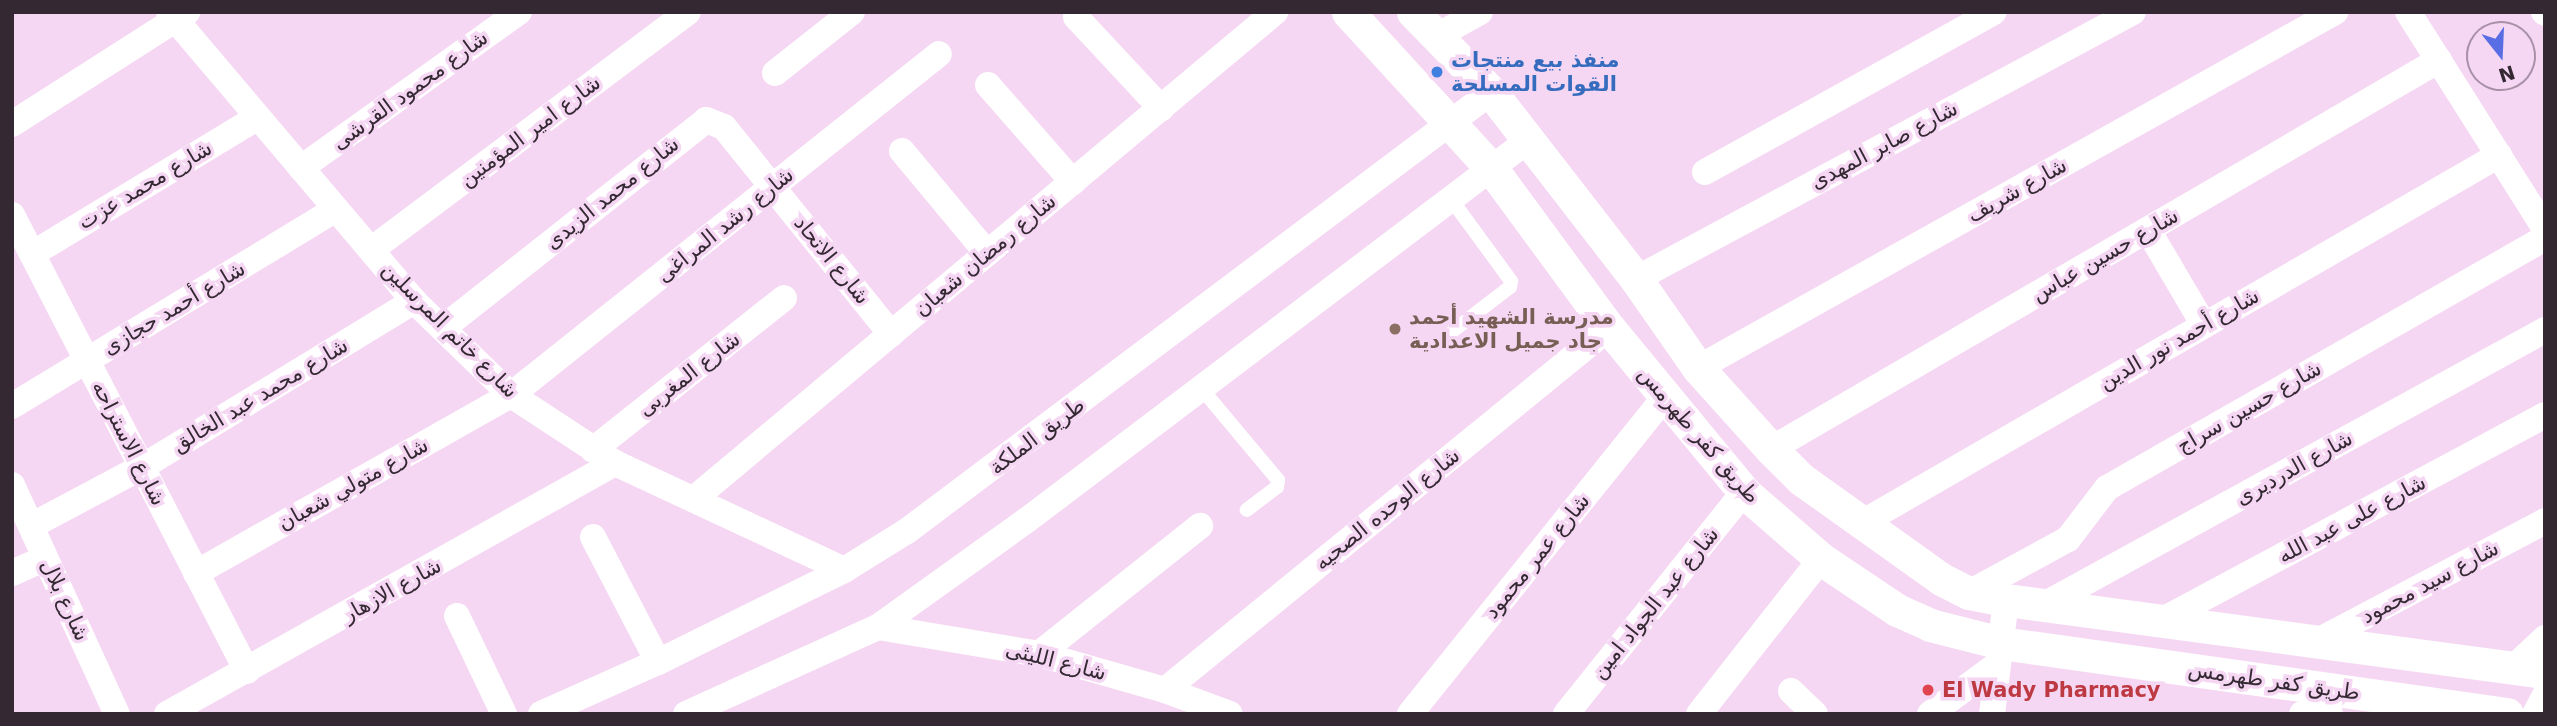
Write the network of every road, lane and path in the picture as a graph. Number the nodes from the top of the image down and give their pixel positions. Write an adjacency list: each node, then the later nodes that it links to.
1 (519, 12): 27 (street, شارع محمود القرشى)
2 (688, 12): 38 (street, شارع امير المؤمنين)
3 (852, 12): 17 (street)
4 (1275, 12): 20 (street, شارع رمضان شعبان)
5 (1348, 12): 22 (street, طريق كفر طهرمس)
6 (1413, 12): 14 (street, طريق كفر طهرمس)
7 (1480, 12): 14 (street)
8 (1994, 12): 29 (street)
9 (2133, 12): 41 (street, شارع صابر المهدى)
10 (2336, 12): 51 (street, شارع شريف)
11 (2409, 12): 16 (street)
12 (178, 15): 21 (street, شارع خاتم المرسلين); 23 (street)
13 (1076, 17): 20 (street)
14 (1437, 36): 19 (street, طريق كفر طهرمس)
15 (939, 54): 31 (street, شارع رشد المراغى)
16 (2439, 60): 26 (street); 36 (street, شارع حسين عباس)
17 (775, 73)
18 (988, 85): 30 (street)
19 (1491, 92): 22 (street, طريق الملكة); 24 (street, طريق كفر طهرمس)
20 (1161, 108): 30 (street, شارع رمضان شعبان)
21 (258, 117): 27 (street, شارع خاتم المرسلين); 40 (street, شارع محمد عزت)
22 (1452, 123): 28 (street, طريق كفر طهرمس); 71 (street, طريق الملكة)
23 (12, 124)
24 (1530, 139): 28 (street); 41 (street, طريق كفر طهرمس)
25 (902, 151): 39 (street)
26 (2498, 155): 35 (street); 44 (street, شارع أحمد نور الدين)
27 (301, 168): 33 (street, شارع خاتم المرسلين)
28 (1492, 169): 32 (street); 46 (street, طريق كفر طهرمس)
29 (1705, 172)
30 (1073, 182): 39 (street, شارع رمضان شعبان)
31 (773, 187): 45 (street, شارع محمد الزيدى); 49 (street, شارع الاتحاد); 53 (street, شارع رشد المراغى)
32 (1451, 199): 47 (lane); 52 (street)
33 (336, 209): 38 (street, شارع خاتم المرسلين); 50 (street, شارع أحمد حجازى)
34 (12, 215): 40 (street, شارع الاستراحه)
35 (2545, 229)
36 (2148, 230): 44 (street); 57 (street, شارع حسين عباس)
37 (2545, 238): 74 (street, شارع حسين سراج)
38 (371, 250): 43 (street, شارع خاتم المرسلين)
39 (987, 253): 49 (street, شارع رمضان شعبان)
40 (32, 254): 50 (street, شارع الاستراحه)
41 (1636, 279): 51 (street, طريق كفر طهرمس)
42 (784, 298): 58 (street, شارع المغربى)
43 (414, 301): 45 (street, شارع خاتم المرسلين); 59 (street, شارع محمد عبد الخالق)
44 (2204, 325): 65 (street, شارع أحمد نور الدين)
45 (443, 328): 53 (street, شارع خاتم المرسلين)
46 (1609, 328): 54 (street, طريق كفر طهرمس); 87 (street, شارع الوحده الصحيه)
47 (1454, 330)
48 (2545, 330): 76 (street, شارع الدرديرى)
49 (891, 334): 62 (street, شارع رمضان شعبان)
50 (87, 361): 55 (street, شارع أحمد حجازى); 59 (street, شارع الاستراحه)
51 (1698, 368): 57 (street, طريق كفر طهرمس)
52 (1201, 388): 63 (lane); 79 (street)
53 (511, 395): 58 (street, شارع خاتم المرسلين); 73 (street, شارع متولي شعبان)
54 (1664, 398): 61 (street, طريق كفر طهرمس); 98 (street, شارع عمر محمود)
55 (12, 406)
56 (2545, 415): 78 (street, شارع على عبد الله)
57 (1771, 449): 65 (street, طريق كفر طهرمس)
58 (604, 456): 62 (street, شارع خاتم المرسلين); 86 (street, شارع الازهار)
59 (142, 467): 66 (street, شارع محمد عبد الخالق); 73 (street, شارع الاستراحه)
60 (12, 485): 66 (street, شارع بلال)
61 (1744, 492): 70 (street, طريق كفر طهرمس); 99 (street, شارع عبد الجواد امين)
62 (695, 498): 71 (street, شارع خاتم المرسلين)
63 (1247, 510)
64 (2545, 521): 81 (street, شارع سيد محمود)
65 (1860, 524): 74 (street, طريق كفر طهرمس)
66 (31, 526): 69 (street, شارع بلال)
67 (1200, 526): 82 (street)
68 (593, 537): 84 (street)
69 (45, 558): 72 (street); 93 (street, شارع بلال)
70 (1821, 559): 83 (street, طريق كفر طهرمس); 100 (street)
71 (844, 570): 84 (street, طريق الملكة)
72 (12, 573)
73 (196, 573): 86 (street, شارع الاستراحه)
74 (1969, 593): 75 (street, طريق كفر طهرمس)
75 (2006, 600): 76 (street, طريق كفر طهرمس); 83 (street)
76 (2042, 606): 78 (street, طريق كفر طهرمس)
77 (457, 616): 95 (street)
78 (2159, 622): 81 (street, طريق كفر طهرمس)
79 (878, 627): 82 (street, شارع الليثى); 97 (street)
80 (2545, 638): 85 (street)
81 (2314, 643): 85 (street, طريق كفر طهرمس)
82 (1039, 654): 87 (street, شارع الليثى)
83 (2000, 654): 90 (street, طريق كفر طهرمس); 102 (street); 103 (street)
84 (658, 662): 96 (street, طريق الملكة)
85 (2529, 670)
86 (247, 671): 94 (street, شارع الازهار)
87 (1165, 690): 92 (street, شارع الليثى)
88 (1791, 691): 101 (street)
89 (2545, 695): 105 (street)
90 (2319, 705): 91 (street, طريق كفر طهرمس)
91 (2410, 707): 104 (street, طريق كفر طهرمس)
92 (1216, 712)
93 (117, 714)
94 (167, 714)
95 (504, 714)
96 (541, 714)
97 (686, 714)
98 (1410, 714)
99 (1566, 714)
100 (1699, 714)
101 (1815, 714)
102 (1930, 714)
103 (1992, 714)
104 (2507, 714)
105 (2535, 714)

